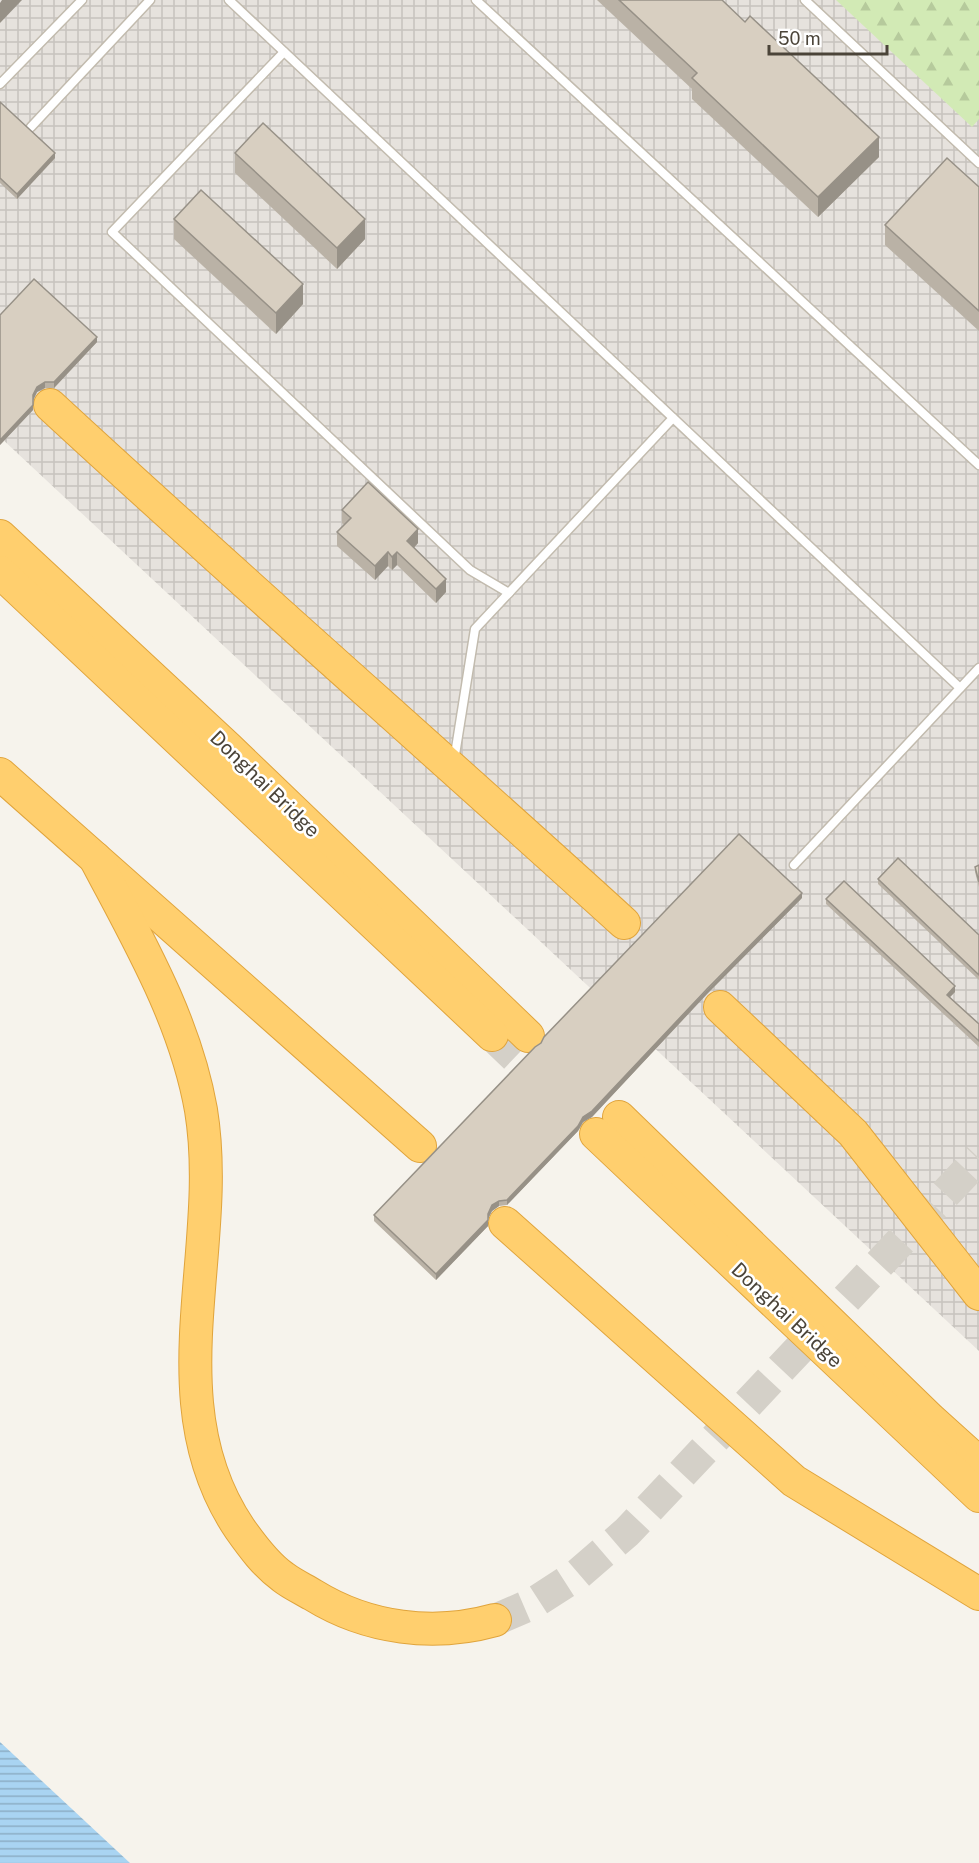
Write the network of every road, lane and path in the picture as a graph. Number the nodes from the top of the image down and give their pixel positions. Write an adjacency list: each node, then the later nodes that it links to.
1 (82, 0): 7 (lane)
2 (150, 0): 8 (lane)
3 (229, 0): 6 (lane)
4 (476, 0): 12 (lane)
5 (805, 0): 9 (lane)
6 (284, 52): 11 (lane); 15 (lane)
7 (0, 84)
8 (31, 127)
9 (979, 163)
10 (50, 405): 18 (highway)
11 (673, 417): 15 (lane); 17 (lane)
12 (979, 465)
13 (0, 536): 25 (highway, Donghai Bridge)
14 (0, 573): 24 (highway, Donghai Bridge)
15 (509, 593): 18 (lane)
16 (979, 668): 17 (lane)
17 (960, 688): 21 (lane)
18 (453, 767): 22 (highway)
19 (0, 774): 20 (highway)
20 (95, 858): 26 (highway); 32 (highway)
21 (794, 865)
22 (624, 923)
23 (720, 1007): 28 (highway)
24 (492, 1035)
25 (528, 1036)
26 (420, 1146)
27 (505, 1223): 31 (highway)
28 (979, 1294)
29 (979, 1463): 30 (highway, Donghai Bridge)
30 (979, 1496)
31 (979, 1594)
32 (495, 1620)

